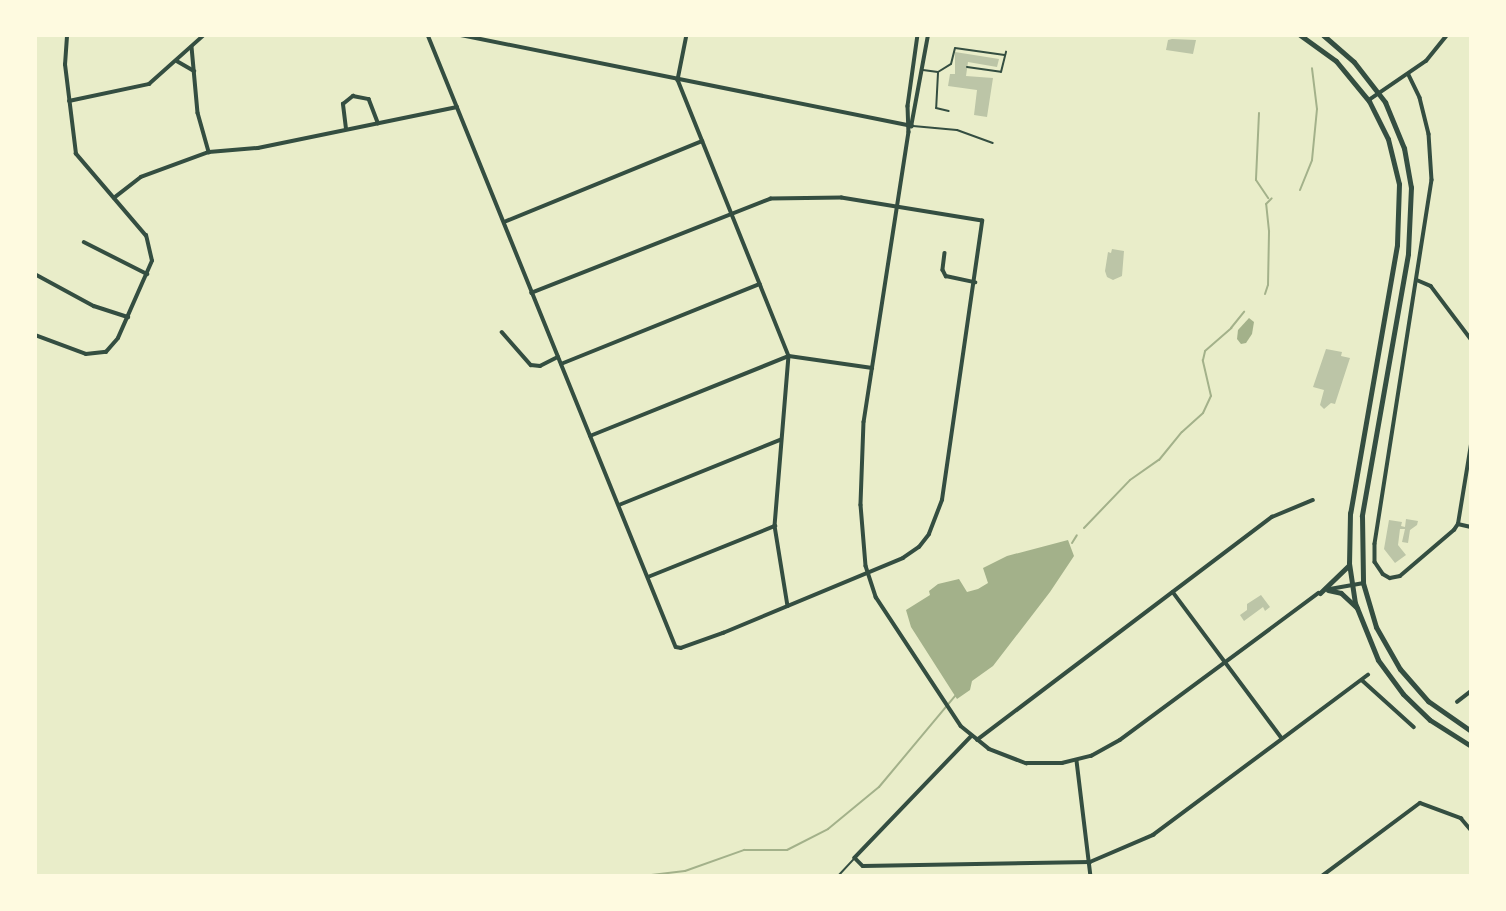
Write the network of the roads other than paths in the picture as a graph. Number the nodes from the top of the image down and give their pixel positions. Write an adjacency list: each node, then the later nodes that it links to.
1 (67, 35): 22 (street)
2 (204, 35): 11 (street)
3 (428, 35): 24 (street)
4 (461, 35): 20 (street)
5 (687, 35): 20 (street)
6 (918, 35): 27 (street)
7 (928, 35): 16 (street)
8 (1300, 35): 23 (main road)
9 (1323, 35): 21 (main road)
10 (1447, 35): 19 (street)
11 (192, 47): 12 (street); 17 (street)
12 (177, 61): 17 (street); 22 (street)
13 (951, 64): 14 (lane); 15 (lane); 18 (lane)
14 (956, 65)
15 (967, 66)
16 (923, 70): 18 (lane); 27 (street)
17 (195, 72): 31 (street)
18 (938, 72): 25 (lane)
19 (1409, 75): 21 (street); 40 (street)
20 (678, 80): 27 (street); 29 (street)
21 (1380, 94): 23 (street); 63 (main road)
22 (69, 101): 32 (street)
23 (1369, 101): 60 (main road)
24 (457, 107): 26 (street); 35 (street)
25 (949, 111)
26 (378, 123): 28 (street); 28 (street)
27 (910, 126): 30 (lane); 33 (street)
28 (346, 130): 31 (street)
29 (702, 141): 34 (street); 35 (street)
30 (993, 143)
31 (209, 152): 32 (street)
32 (114, 198): 39 (street)
33 (897, 207): 34 (street); 41 (street); 51 (street)
34 (732, 213): 42 (street); 43 (street)
35 (504, 222): 43 (street)
36 (84, 242): 39 (street)
37 (944, 253): 41 (street)
38 (35, 274): 44 (street)
39 (147, 274): 44 (street)
40 (1417, 280): 47 (street); 57 (street)
41 (975, 282): 61 (street)
42 (760, 284): 48 (street); 50 (street)
43 (533, 293): 49 (street)
44 (128, 317): 46 (street)
45 (502, 332): 49 (street)
46 (35, 334)
47 (1471, 339)
48 (789, 356): 51 (street); 52 (street); 53 (street)
49 (558, 357): 50 (street)
50 (561, 364): 52 (street)
51 (872, 368): 61 (street)
52 (590, 436): 56 (street)
53 (780, 440): 56 (street); 58 (street)
54 (1471, 445): 57 (street)
55 (1313, 500): 66 (street)
56 (619, 505): 62 (street)
57 (1458, 524): 59 (street)
58 (775, 526): 62 (street); 68 (street)
59 (1471, 527)
60 (1349, 565): 64 (main road); 67 (main road)
61 (868, 574): 68 (street); 77 (street)
62 (648, 577): 68 (street)
63 (1363, 583): 64 (street); 76 (main road)
64 (1351, 585): 65 (street); 69 (main road)
65 (1328, 590): 67 (street); 69 (main road)
66 (1173, 592): 70 (street); 79 (street)
67 (1320, 593): 70 (street)
68 (788, 606)
69 (1357, 608): 80 (main road)
70 (1224, 661): 78 (street); 81 (street)
71 (1368, 675): 72 (street)
72 (1362, 680): 75 (street); 78 (street)
73 (1471, 691): 74 (street)
74 (1457, 702)
75 (1414, 727)
76 (1471, 731)
77 (972, 736): 79 (street); 83 (street)
78 (1282, 738): 84 (street)
79 (977, 740): 81 (street)
80 (1471, 746)
81 (1077, 761): 84 (street)
82 (1471, 830): 87 (street)
83 (855, 858): 84 (street); 85 (lane)
84 (1090, 862): 86 (street)
85 (838, 876)
86 (1091, 876)
87 (1322, 876)

